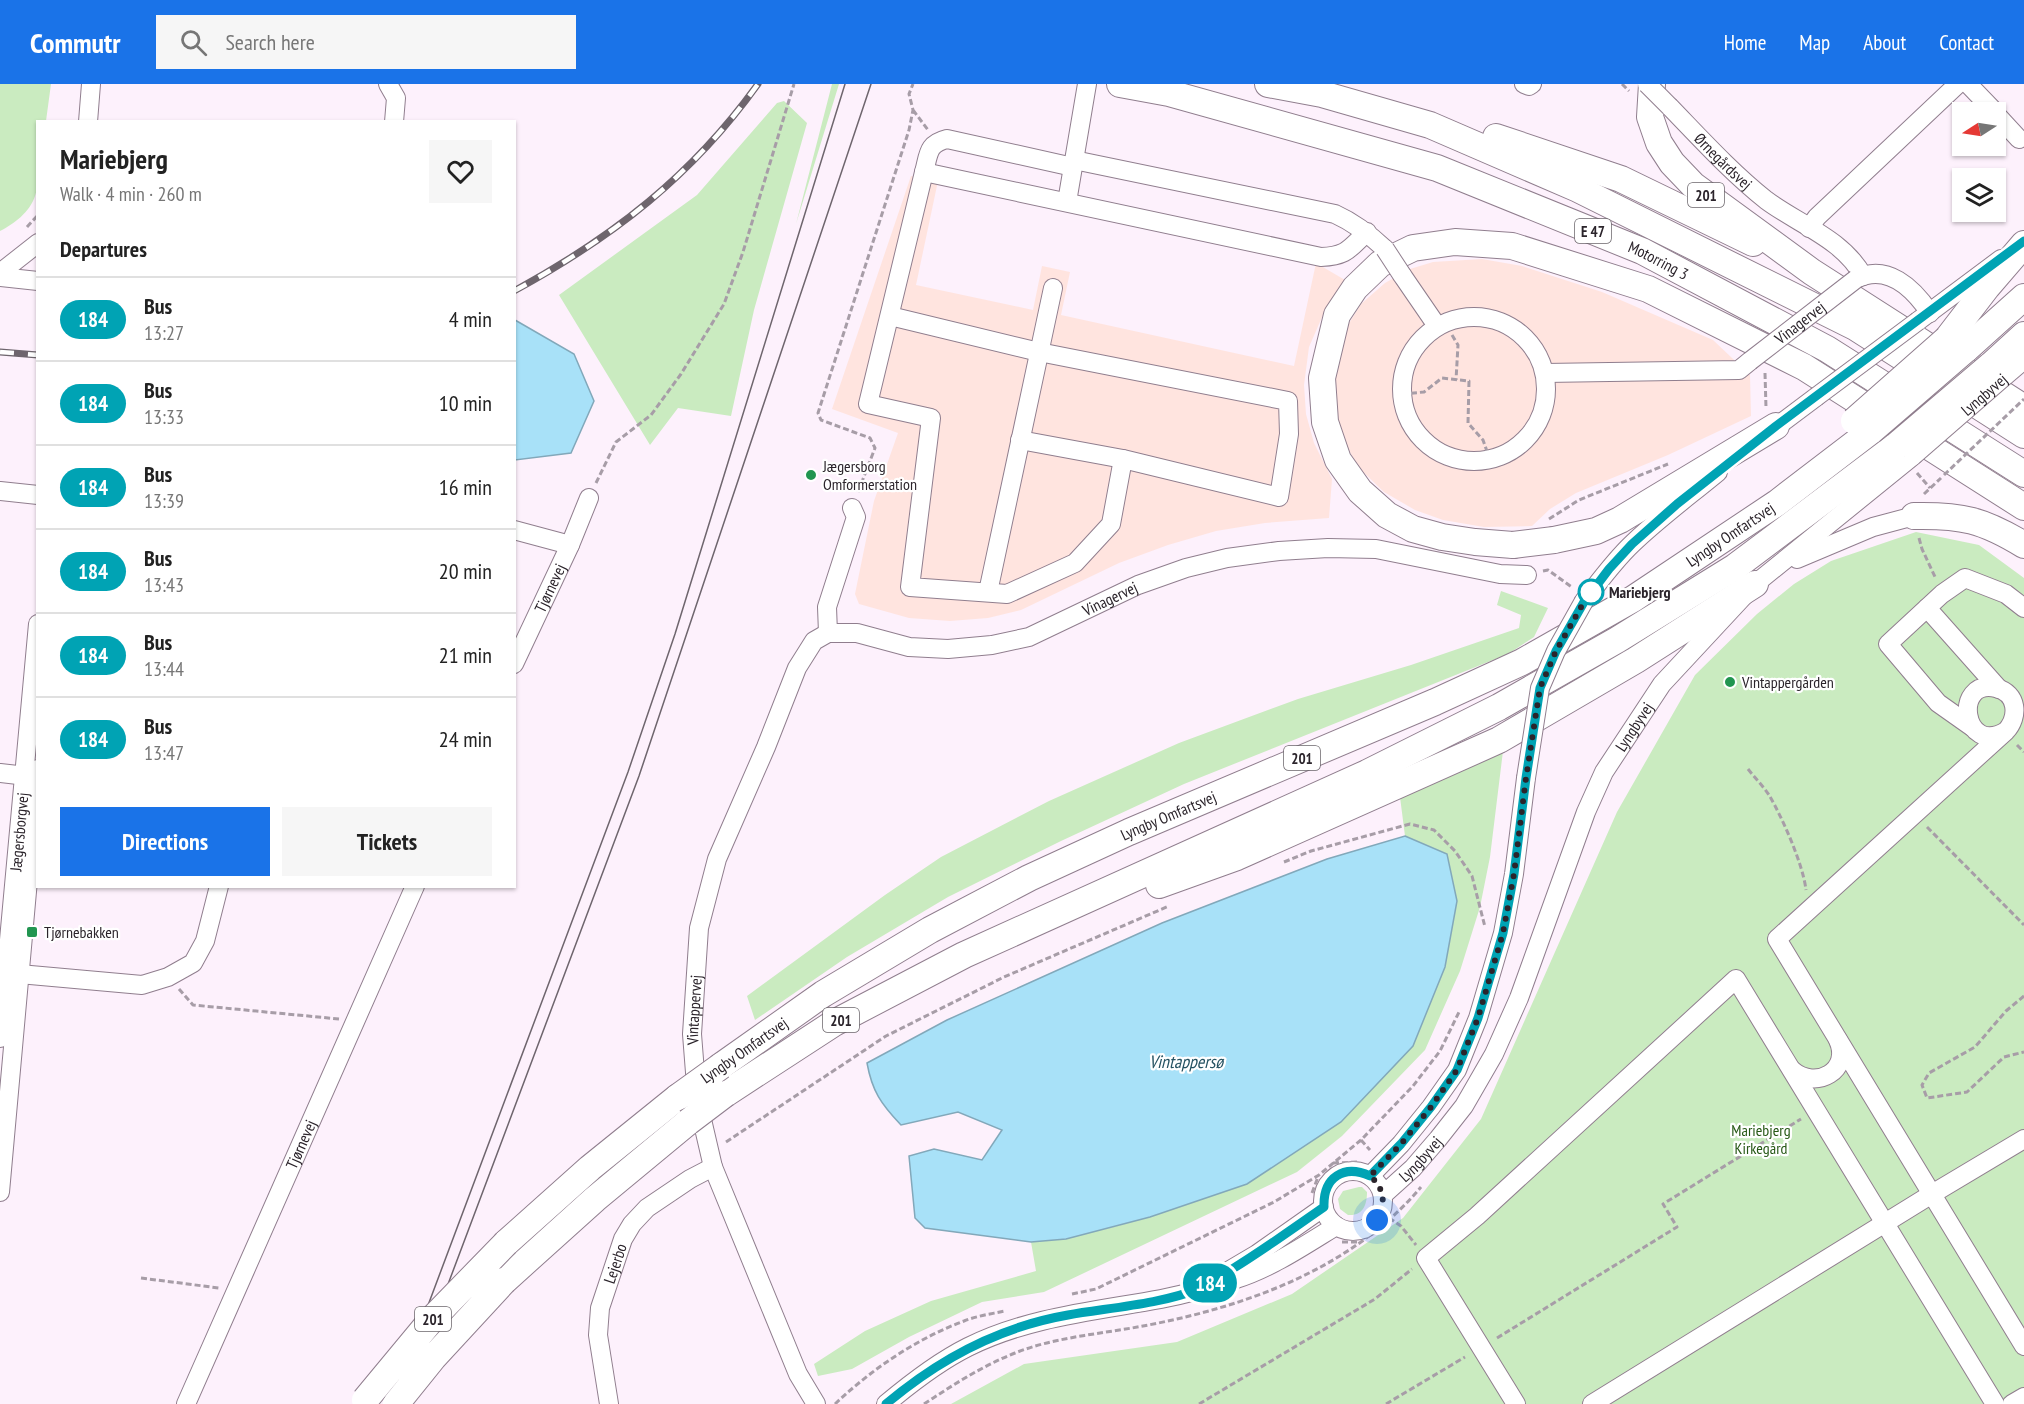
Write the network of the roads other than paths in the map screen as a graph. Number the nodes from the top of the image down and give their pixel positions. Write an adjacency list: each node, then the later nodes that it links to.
1 (91, 84): 13 (street)
2 (388, 84): 14 (street)
3 (1087, 84): 18 (street)
4 (1120, 84): 48 (highway, Motorring 3 / E 47)
5 (1268, 84): 15 (highway, Motorring 3 / E 47)
6 (1524, 84): 7 (street)
7 (1532, 84)
8 (1647, 84): 21 (street, Ørnegårdsvej, bridge)
9 (1652, 84): 26 (highway, 201)
10 (1958, 84): 21 (street)
11 (1968, 84): 12 (street)
12 (1985, 102)
13 (88, 120)
14 (394, 120)
15 (1430, 125): 26 (highway); 44 (highway, Motorring 3 / E 47)
16 (2006, 125): 17 (street)
17 (2019, 139)
18 (1073, 163): 19 (street); 20 (street); 22 (street)
19 (924, 172): 20 (street); 32 (street)
20 (1067, 202): 22 (street)
21 (1809, 228): 28 (street, Ørnegårdsvej)
22 (1367, 232): 34 (street, bridge)
23 (2024, 243): 33 (street, Lyngbyvej); 36 (highway)
24 (36, 245): 27 (street)
25 (2024, 270): 36 (highway, 201)
26 (1812, 272): 42 (highway)
27 (0, 275): 29 (street)
28 (1859, 278): 33 (street); 41 (street, Vinagervej, bridge)
29 (36, 281)
30 (1053, 288): 37 (street)
31 (2024, 297): 36 (highway, Lyngby Omfartsvej / 201)
32 (890, 316): 37 (street); 61 (street)
33 (1924, 317): 43 (street, Lyngbyvej, bridge)
34 (1441, 324): 41 (street); 41 (street)
35 (2024, 334): 40 (highway, Lyngby Omfartsvej / 201)
36 (1956, 345): 92 (highway, Lyngby Omfartsvej / 201, bridge)
37 (1039, 352): 45 (street); 47 (street)
38 (2024, 360): 40 (street, Lyngbyvej)
39 (2024, 368): 40 (street)
40 (1998, 371): 46 (highway, Lyngby Omfartsvej / 201, bridge)
41 (1545, 373)
42 (2024, 408)
43 (1771, 416): 52 (highway, bridge); 82 (street, Lyngbyvej, bridge)
44 (2024, 435)
45 (1020, 440): 47 (street); 61 (street)
46 (1905, 451): 58 (street, Lyngbyvej); 74 (highway, Lyngby Omfartsvej / 201)
47 (1123, 459): 61 (street)
48 (2024, 474)
49 (0, 491): 50 (street)
50 (36, 495)
51 (589, 498): 56 (street, Tjørnevej)
52 (2024, 507)
53 (852, 508): 64 (street)
54 (1915, 523): 57 (highway); 58 (street)
55 (516, 531): 56 (street, Tjørnevej)
56 (570, 545): 65 (street, Tjørnevej)
57 (2024, 545)
58 (1779, 566): 60 (street, Lyngbyvej)
59 (1527, 575): 64 (street, Vinagervej)
60 (1755, 584): 74 (highway); 85 (street, Lyngbyvej)
61 (988, 592)
62 (1927, 608): 63 (street); 67 (street); 68 (street)
63 (2024, 608)
64 (828, 633): 81 (street, Vintappervej)
65 (516, 660)
66 (36, 684): 71 (street, Jægersborgvej)
67 (2011, 697): 68 (street); 69 (street)
68 (1972, 727): 69 (street)
69 (2006, 731): 76 (street)
70 (0, 773): 71 (street)
71 (33, 774): 75 (street, Jægersborgvej)
72 (218, 888): 75 (street)
73 (414, 888): 93 (street, Tjørnevej)
74 (964, 955): 94 (highway, Lyngby Omfartsvej / 201, bridge)
75 (13, 973): 77 (street, Jægersborgvej); 79 (street, Jægersborgvej)
76 (1835, 1035): 78 (street); 84 (street)
77 (0, 1038)
78 (1787, 1063): 87 (street); 98 (street)
79 (5, 1080): 83 (street, Jægersborgvej)
80 (2024, 1140): 84 (street)
81 (711, 1160): 95 (street, Lejerbo); 96 (street, Vintappervej)
82 (1370, 1176): 85 (street); 86 (street)
83 (0, 1192)
84 (1932, 1194): 87 (street); 90 (street)
85 (1383, 1195): 88 (street)
86 (1324, 1207): 88 (street); 89 (street)
87 (1885, 1224): 99 (street); 100 (street)
88 (1336, 1226): 89 (street)
89 (1199, 1289): 97 (street)
90 (2024, 1346)
91 (2024, 1397): 101 (street)
92 (364, 1402)
93 (186, 1404)
94 (396, 1404)
95 (609, 1404)
96 (816, 1404)
97 (886, 1404)
98 (1516, 1404)
99 (1592, 1404)
100 (1995, 1404)
101 (2012, 1404)

